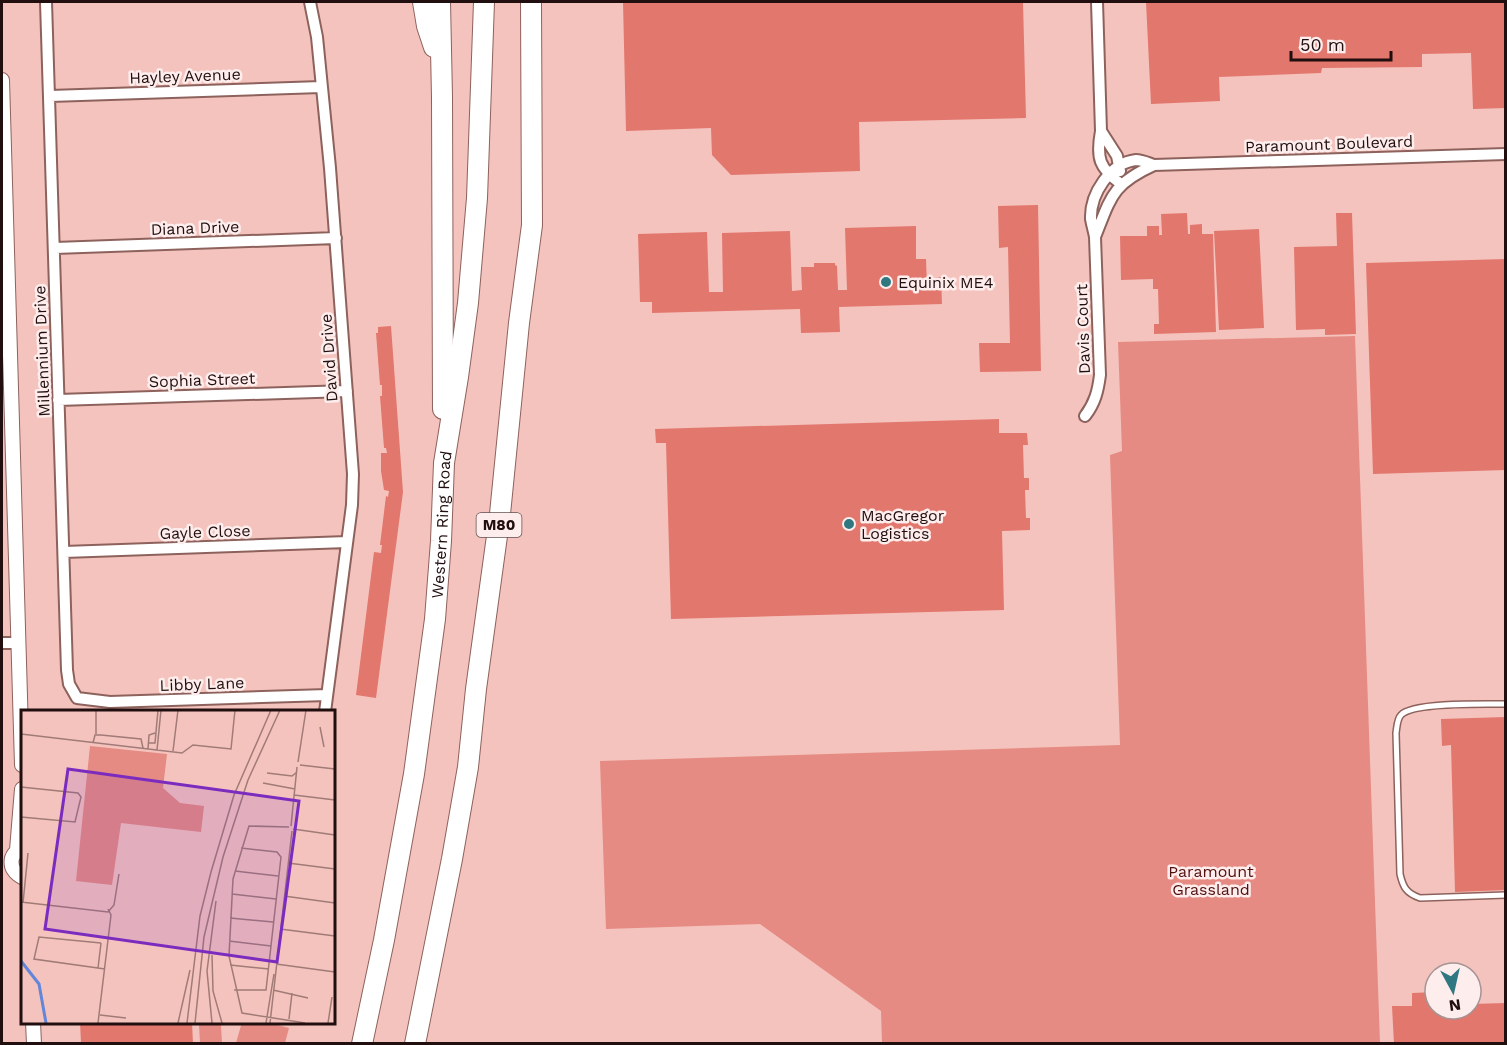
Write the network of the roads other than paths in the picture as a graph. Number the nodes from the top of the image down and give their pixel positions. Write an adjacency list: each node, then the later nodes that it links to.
1 (46, 2): 11 (street, Millennium Drive)
2 (310, 2): 10 (street, David Drive)
3 (423, 2): 8 (highway)
4 (440, 2): 8 (highway)
5 (484, 2): 25 (highway, Western Ring Road)
6 (531, 2): 42 (highway, M80)
7 (1097, 2): 12 (street)
8 (441, 67): 25 (highway)
9 (2, 80): 17 (street)
10 (321, 87): 11 (street, Hayley Avenue); 19 (street, David Drive)
11 (50, 96): 20 (street, Millennium Drive)
12 (1101, 131): 15 (street); 15 (street)
13 (1506, 154): 14 (street, Paramount Boulevard)
14 (1154, 165): 15 (street, Paramount Boulevard); 16 (street, Paramount Boulevard)
15 (1114, 170): 16 (street); 18 (street, Davis Court)
16 (1121, 183): 18 (street, Davis Court)
17 (3, 212): 24 (street)
18 (1095, 237): 23 (street, Davis Court)
19 (336, 238): 20 (street, Diana Drive); 21 (street, David Drive)
20 (55, 248): 22 (street, Millennium Drive)
21 (347, 391): 22 (street, Sophia Street); 26 (street, David Drive)
22 (58, 400): 27 (street, Millennium Drive)
23 (1085, 416)
24 (7, 428): 29 (street)
25 (444, 463): 41 (highway, Western Ring Road)
26 (347, 542): 27 (street, Gayle Close); 30 (street, David Drive)
27 (64, 552): 31 (street, Millennium Drive)
28 (2, 643): 29 (street)
29 (18, 643): 34 (street)
30 (327, 695): 31 (street, Libby Lane); 33 (street, David Drive)
31 (78, 698)
32 (1506, 704): 38 (lane)
33 (325, 710)
34 (21, 734)
35 (21, 796): 36 (street)
36 (13, 855): 37 (street)
37 (21, 876)
38 (1506, 895)
39 (33, 1024): 40 (street)
40 (34, 1044)
41 (362, 1044)
42 (415, 1044)

